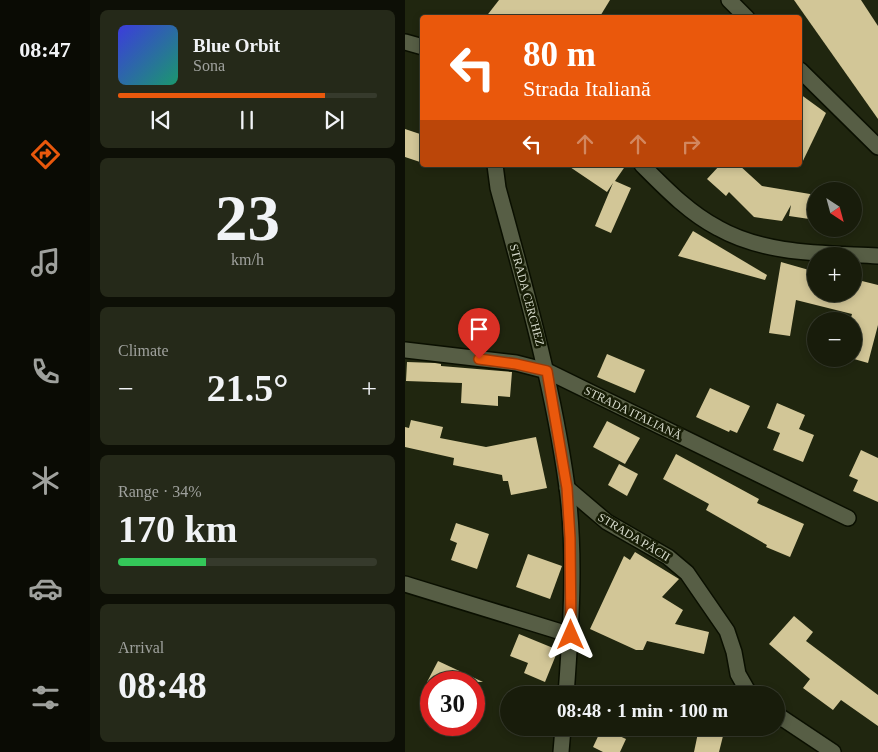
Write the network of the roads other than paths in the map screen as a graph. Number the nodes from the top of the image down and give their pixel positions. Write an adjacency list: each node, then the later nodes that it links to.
1 (729, 0): 2 (street)
2 (744, 15)
3 (405, 42): 4 (street)
4 (420, 46)
5 (802, 72): 6 (street)
6 (878, 147)
7 (495, 167): 11 (street, STRADA CERCHEZ)
8 (644, 167): 9 (street)
9 (878, 256)
10 (405, 350): 11 (street, STRADA ITALIANĂ)
11 (547, 371): 12 (street, STRADA CERCHEZ); 13 (street, STRADA ITALIANĂ)
12 (567, 488): 15 (street, STRADA CERCHEZ); 17 (street, STRADA PĂCII)
13 (848, 518)
14 (405, 584): 15 (street)
15 (571, 635): 16 (street, STRADA CERCHEZ)
16 (566, 686)
17 (745, 686)
18 (785, 720): 21 (street)
19 (562, 736): 20 (street)
20 (561, 752)
21 (833, 752)

